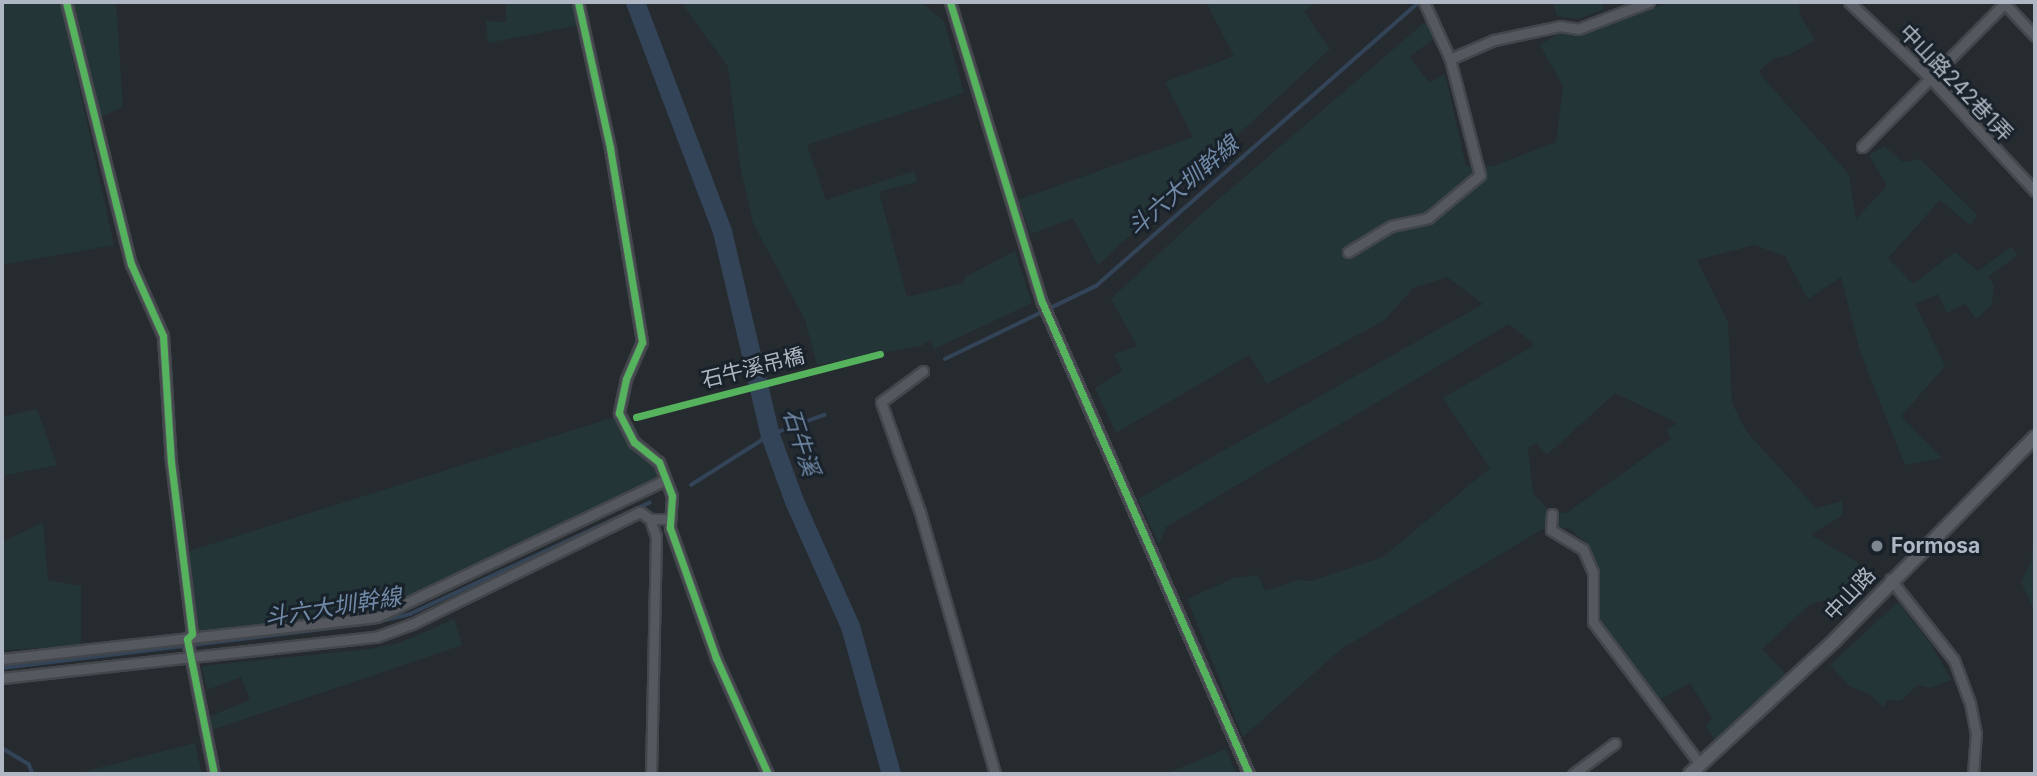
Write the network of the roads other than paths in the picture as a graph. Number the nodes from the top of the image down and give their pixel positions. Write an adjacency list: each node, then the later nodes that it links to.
1 (66, 2): 21 (street)
2 (578, 2): 16 (street)
3 (950, 2): 31 (street)
4 (1649, 2): 9 (street)
5 (1849, 2): 10 (street, 中山路242巷1弄)
6 (2005, 2): 8 (street); 10 (street)
7 (1425, 5): 9 (street)
8 (2035, 36)
9 (1450, 59): 13 (street)
10 (1931, 79): 11 (street); 12 (street, 中山路242巷1弄)
11 (1862, 147)
12 (2035, 191)
13 (1348, 253)
14 (923, 371): 30 (street)
15 (2035, 437): 20 (main road, 中山路)
16 (665, 480): 18 (street); 21 (street)
17 (1552, 514): 26 (street)
18 (668, 516): 19 (street); 29 (street)
19 (650, 519): 22 (street); 28 (street)
20 (1890, 579): 26 (main road, 中山路); 34 (street)
21 (187, 639): 22 (street); 23 (street)
22 (189, 657): 24 (street); 27 (street)
23 (2, 659)
24 (2, 678)
25 (1615, 743): 32 (street)
26 (1700, 764): 33 (main road, 中山路)
27 (214, 774)
28 (651, 774)
29 (768, 774)
30 (995, 774)
31 (1249, 774)
32 (1573, 774)
33 (1690, 774)
34 (1973, 774)

